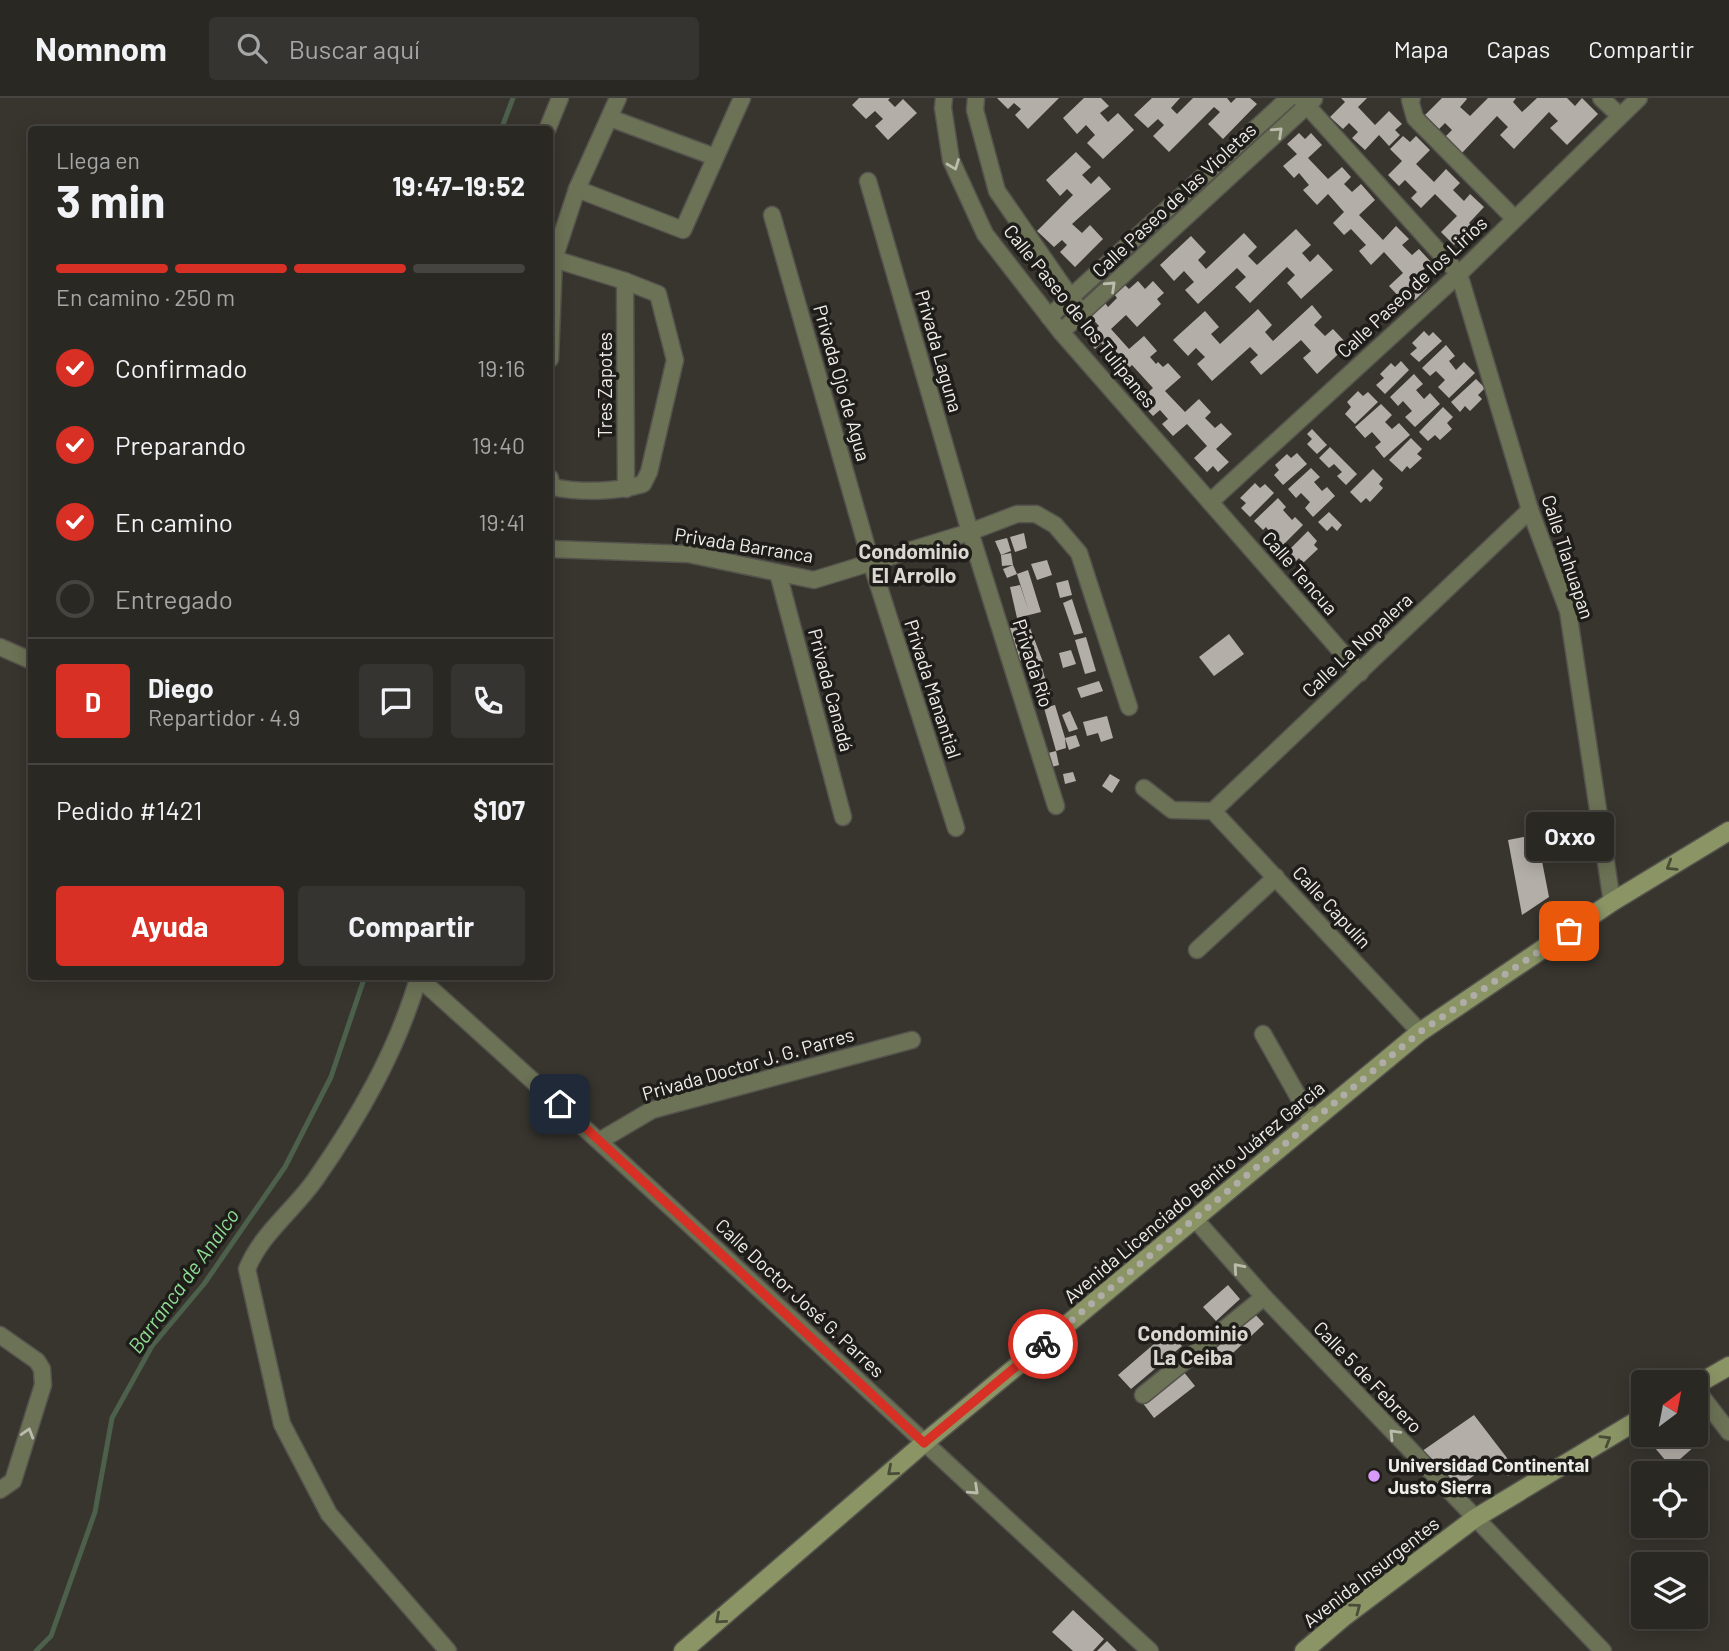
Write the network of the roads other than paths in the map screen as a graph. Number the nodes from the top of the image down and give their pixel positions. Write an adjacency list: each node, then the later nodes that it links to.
1 (561, 98): 13 (street)
2 (618, 98): 12 (street)
3 (742, 98): 14 (street)
4 (944, 98): 25 (street, Calle Paseo de los Tulipanes, one-way to 25)
5 (976, 98): 23 (street, Calle Paseo de los Tulipanes)
6 (1289, 98): 23 (street, Calle Paseo de las Violetas)
7 (1412, 98): 18 (street)
8 (1601, 98): 11 (street)
9 (1639, 98): 11 (street, Calle Paseo de los Lirios)
10 (1307, 101): 20 (street); 24 (street, Calle Paseo de las Violetas, one-way to 10)
11 (1620, 116): 18 (street, Calle Paseo de los Lirios)
12 (610, 118): 14 (street); 16 (street)
13 (549, 126)
14 (715, 156): 16 (street)
15 (868, 181): 31 (street, Privada Laguna)
16 (577, 189): 19 (street)
17 (772, 215): 33 (street, Privada Ojo de Agua)
18 (1515, 219): 20 (street, Calle Paseo de los Lirios)
19 (554, 259): 21 (street); 22 (street)
20 (1459, 274): 29 (street, Calle Paseo de los Lirios); 30 (street, Calle Tlahuapan)
21 (625, 281): 28 (street, Tres Zapotes); 28 (street)
22 (553, 284)
23 (1070, 298): 24 (street, Calle Paseo de los Tulipanes); 25 (street, Calle Paseo de las Violetas)
24 (1082, 312): 26 (street, Calle Paseo de las Violetas)
25 (1049, 317): 26 (street, Calle Paseo de los Tulipanes)
26 (1061, 332): 29 (street, Calle Paseo de los Tulipanes)
27 (553, 483): 28 (street)
28 (626, 489)
29 (1210, 502): 37 (street, Calle Tencua)
30 (1530, 510): 37 (street, Calle La Nopalera); 46 (street, Calle Tlahuapan)
31 (970, 533): 33 (street, Privada Barranca); 38 (street, Privada Barranca); 40 (street, Privada Río)
32 (553, 549): 34 (street, Privada Barranca)
33 (871, 562): 34 (street, Privada Barranca); 43 (street, Privada Manantial)
34 (778, 573): 42 (street, Privada Canadá)
35 (0, 647): 36 (street)
36 (28, 659)
37 (1360, 673): 41 (street, Calle La Nopalera)
38 (1129, 707)
39 (1144, 788): 41 (street)
40 (1056, 806)
41 (1213, 811): 45 (street, Calle Capulín)
42 (843, 817)
43 (956, 828)
44 (1729, 831): 46 (main road, Avenida Licenciado Benito Juárez García, one-way to 46)
45 (1276, 877): 47 (street); 50 (street, Calle Capulín)
46 (1612, 902): 50 (main road, Avenida Licenciado Benito Juárez García)
47 (1196, 950)
48 (418, 980): 67 (street)
49 (422, 980): 54 (street, Calle Doctor José G. Parres)
50 (1420, 1032): 53 (main road, Avenida Licenciado Benito Juárez García)
51 (1263, 1034): 53 (street)
52 (912, 1040): 54 (street, Privada Doctor J. G. Parres)
53 (1312, 1121): 55 (main road, Avenida Licenciado Benito Juárez García)
54 (601, 1140): 64 (street, Calle Doctor José G. Parres)
55 (1194, 1218): 56 (street, Calle 5 de Febrero, one-way to 55); 64 (main road, Avenida Licenciado Benito Juárez García)
56 (1264, 1297): 60 (street); 66 (street, Calle 5 de Febrero, one-way to 56)
57 (2, 1341): 65 (street, one-way to 57)
58 (1729, 1366): 59 (main road)
59 (1708, 1379)
60 (1143, 1395)
61 (1708, 1403): 63 (street)
62 (1631, 1424): 66 (main road, Avenida Insurgentes, one-way to 62)
63 (1729, 1432)
64 (924, 1443): 68 (main road, Avenida Licenciado Benito Juárez García, one-way to 68); 69 (street, Calle Doctor José G. Parres, one-way to 69)
65 (0, 1490)
66 (1474, 1519): 70 (main road, Avenida Insurgentes, one-way to 66); 71 (street, Calle 5 de Febrero)
67 (448, 1651)
68 (683, 1651)
69 (1150, 1651)
70 (1304, 1651)
71 (1603, 1651)

